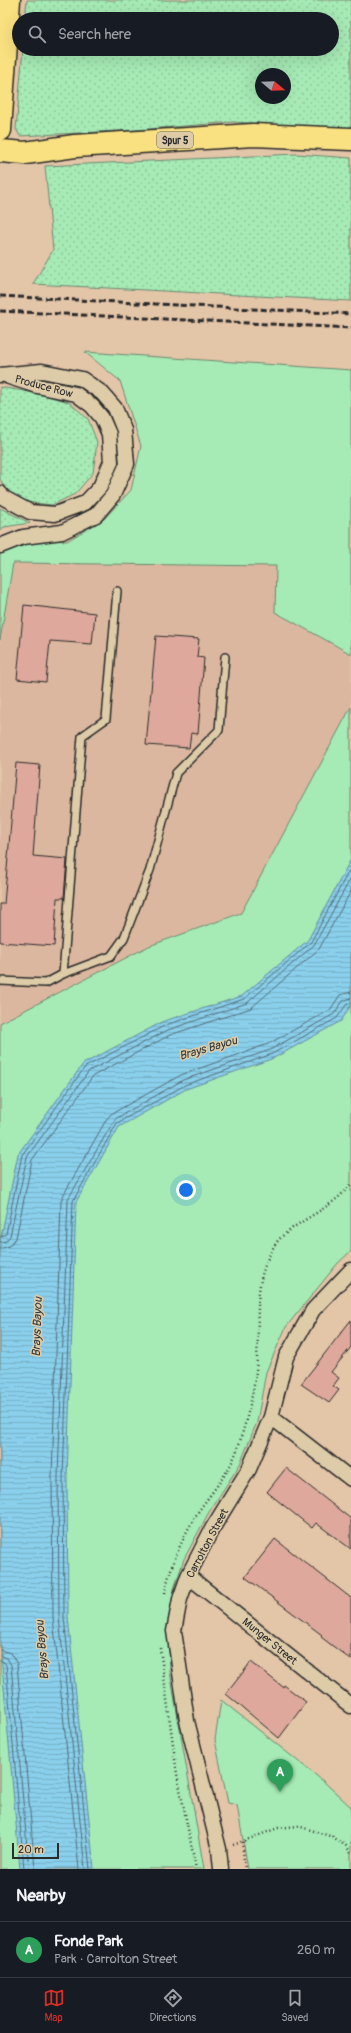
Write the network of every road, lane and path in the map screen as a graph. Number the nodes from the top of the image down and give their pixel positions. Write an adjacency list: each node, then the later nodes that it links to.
1 (9, 0): 2 (main road)
2 (0, 130)
3 (351, 139): 4 (main road, Spur 5 / Spur 5)
4 (0, 151)
5 (3, 376): 6 (street, Produce Row); 7 (street, Produce Row)
6 (0, 493)
7 (0, 546)
8 (117, 591): 10 (lane)
9 (225, 657): 10 (lane)
10 (63, 974): 11 (lane)
11 (0, 981)
12 (351, 1270): 13 (street, Carrolton Street)
13 (271, 1417): 14 (street); 15 (street, Carrolton Street)
14 (351, 1479)
15 (188, 1576): 16 (street, Munger Street); 18 (street, Carrolton Street)
16 (351, 1706)
17 (242, 1842): 18 (path); 19 (path); 21 (path)
18 (219, 1849): 20 (street, Carrolton Street)
19 (351, 1853)
20 (221, 1869)
21 (245, 1869)

